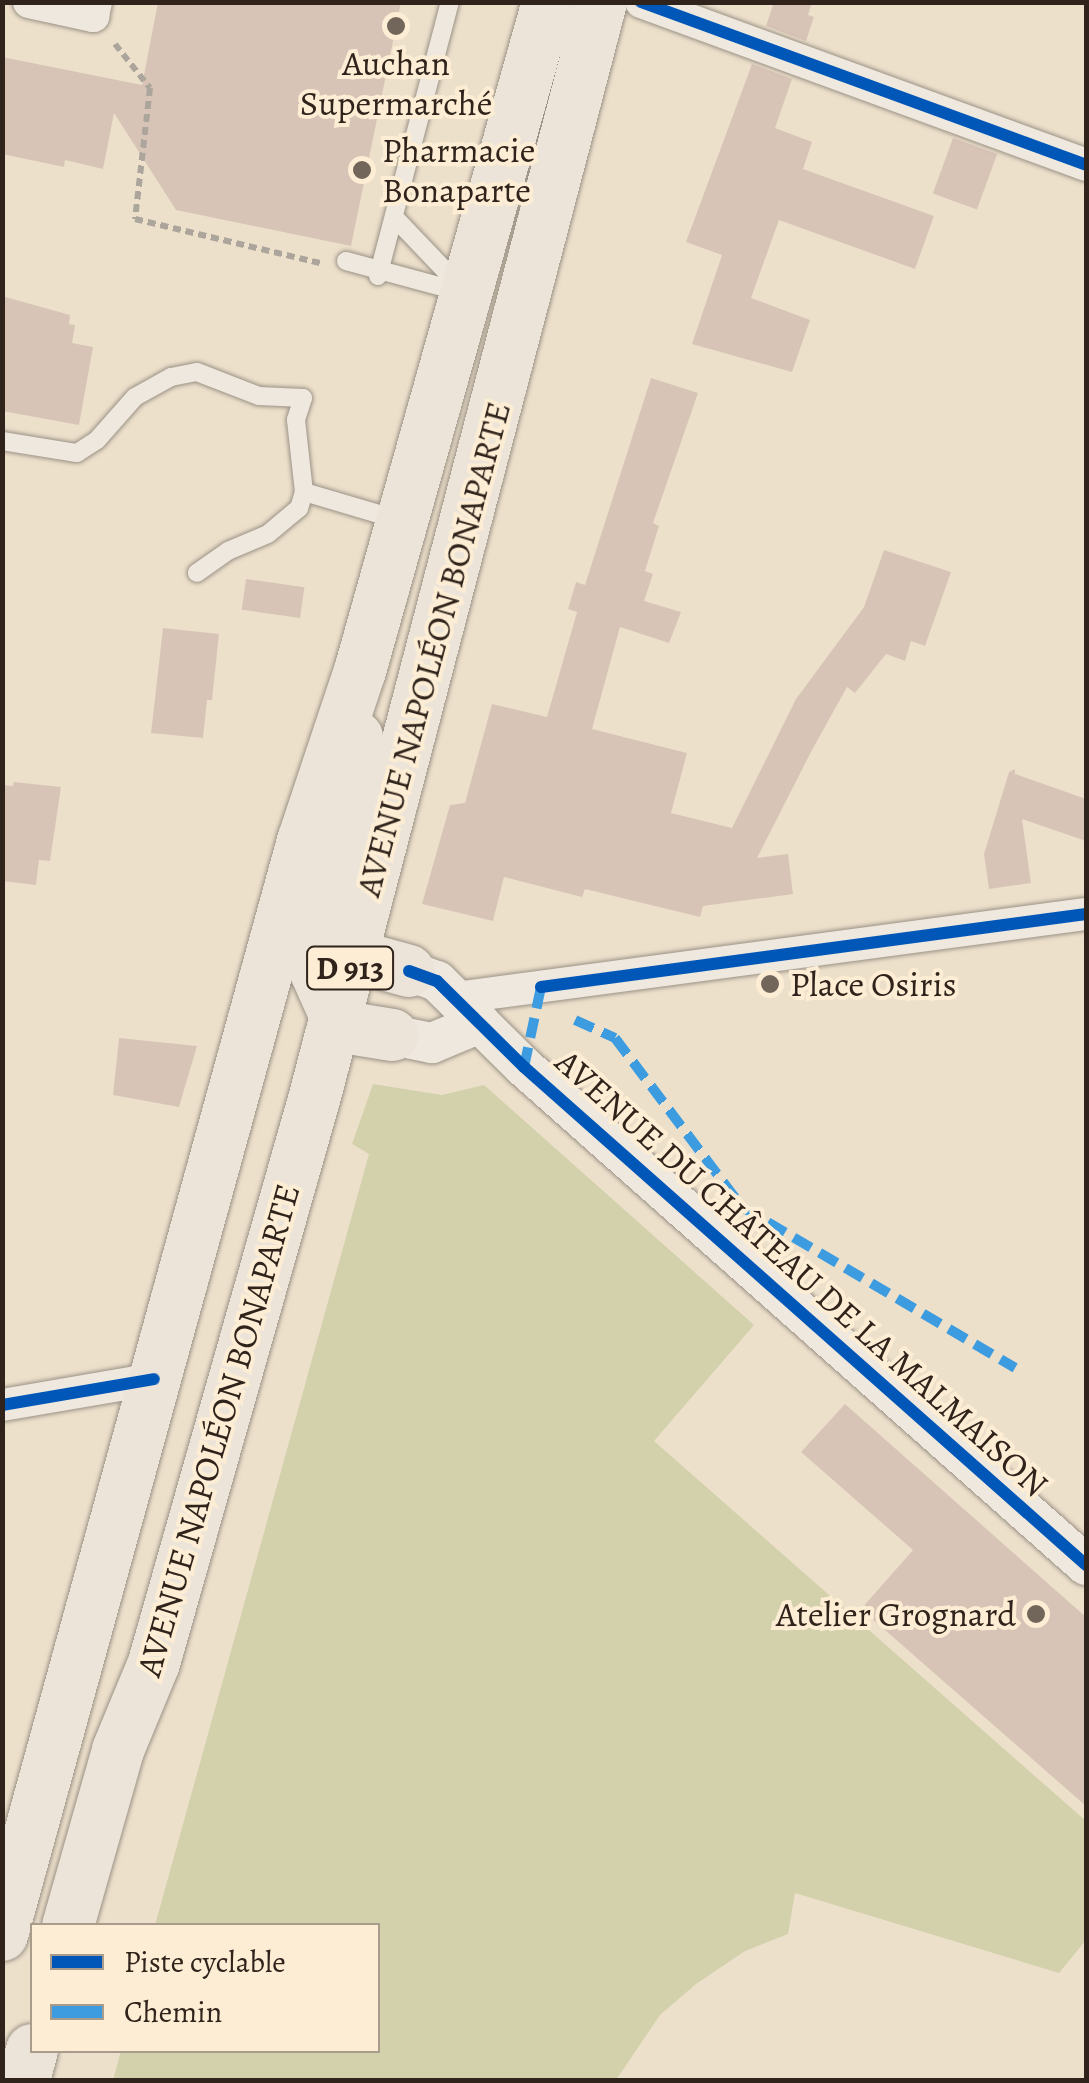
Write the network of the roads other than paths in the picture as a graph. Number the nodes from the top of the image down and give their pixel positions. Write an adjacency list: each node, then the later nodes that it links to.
1 (29, 2): 6 (street)
2 (450, 2): 8 (lane)
3 (548, 2): 11 (main road, AVENUE NAPOLÉON BONAPARTE / D 913)
4 (601, 2): 17 (main road, AVENUE NAPOLÉON BONAPARTE / D 913)
5 (642, 2): 7 (street)
6 (94, 9)
7 (1086, 165)
8 (394, 217): 10 (lane); 11 (lane)
9 (336, 262): 10 (lane)
10 (379, 273): 11 (lane)
11 (466, 293): 14 (main road, AVENUE NAPOLÉON BONAPARTE / D 913)
12 (2, 442): 13 (lane)
13 (304, 492): 14 (lane); 15 (lane)
14 (399, 520): 17 (main road, AVENUE NAPOLÉON BONAPARTE / D 913)
15 (197, 572)
16 (1086, 914): 19 (street)
17 (316, 944): 18 (main road); 20 (main road); 23 (main road, AVENUE NAPOLÉON BONAPARTE / D 913)
18 (409, 971): 19 (street, AVENUE DU CHÂTEAU DE LA MALMAISON)
19 (467, 1011): 21 (street); 25 (street, AVENUE DU CHÂTEAU DE LA MALMAISON)
20 (336, 1017): 21 (main road); 22 (main road, AVENUE NAPOLÉON BONAPARTE / D 913)
21 (392, 1035)
22 (238, 1365): 23 (main road); 26 (main road, AVENUE NAPOLÉON BONAPARTE / D 913)
23 (154, 1379): 24 (street); 26 (main road, D 913); 28 (main road, AVENUE NAPOLÉON BONAPARTE / D 913)
24 (2, 1405)
25 (1086, 1565)
26 (118, 1750): 27 (main road, AVENUE NAPOLÉON BONAPARTE / D 913)
27 (69, 1923)
28 (2, 1934)
29 (31, 2053): 30 (main road)
30 (24, 2080)

